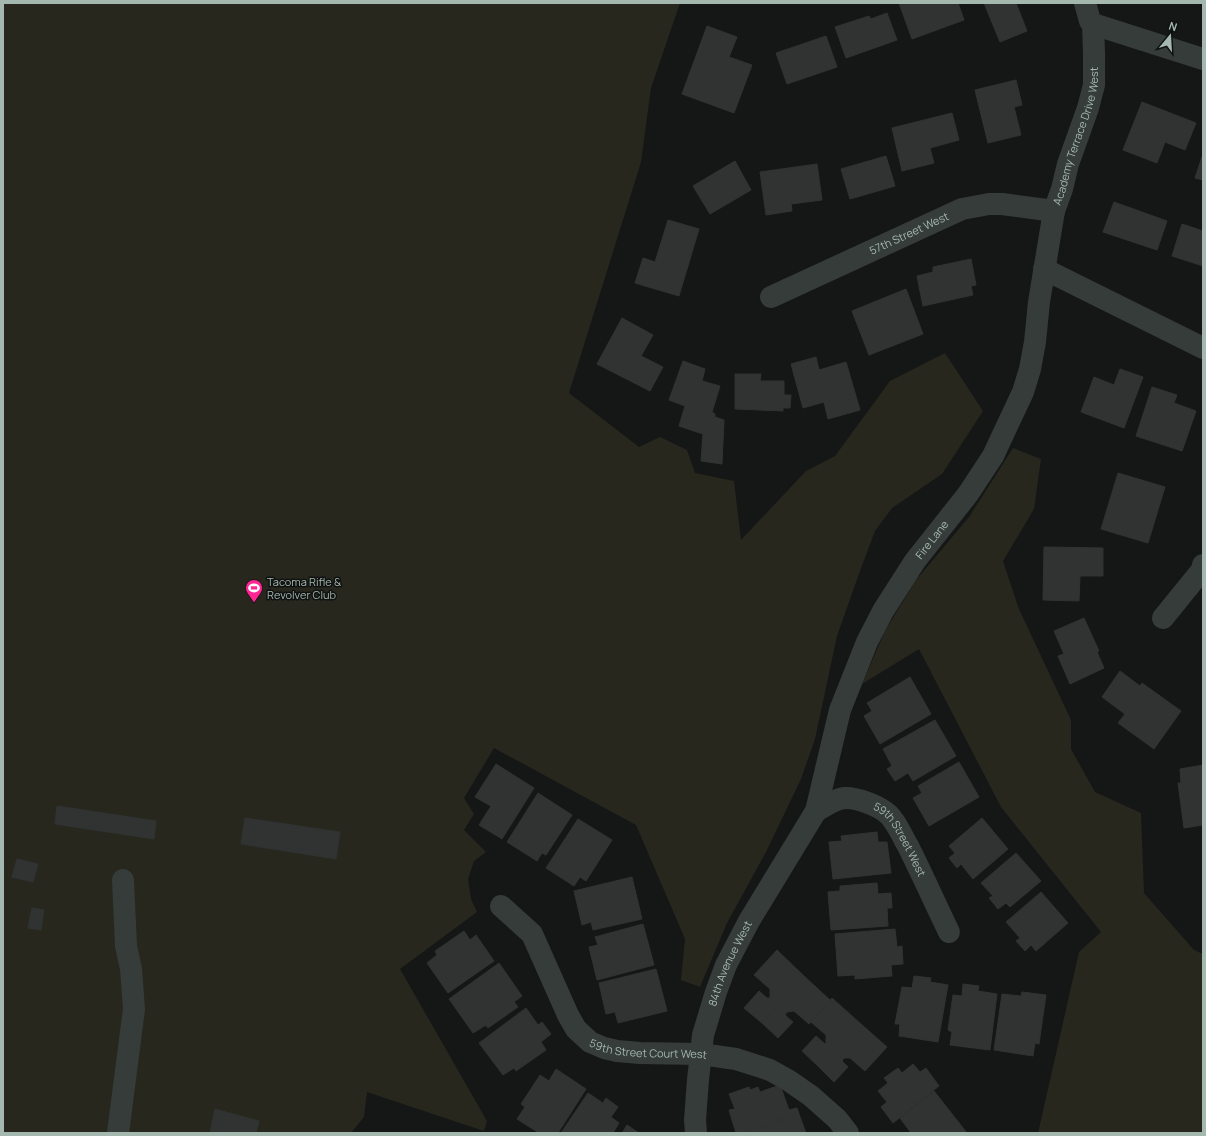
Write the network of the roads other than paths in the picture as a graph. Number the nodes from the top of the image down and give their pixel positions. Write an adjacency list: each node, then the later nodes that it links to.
1 (1085, 3): 2 (street, Academy Terrace Drive West)
2 (1093, 24): 3 (street); 4 (street, Academy Terrace Drive West)
3 (1203, 59)
4 (1054, 211): 5 (street, Academy Terrace Drive West); 6 (street, 57th Street West)
5 (1044, 269): 7 (street); 10 (street, Fire Lane)
6 (771, 297)
7 (1203, 348)
8 (1203, 565): 9 (street)
9 (1163, 618)
10 (816, 811): 13 (street, 59th Street West); 14 (street, 84th Avenue West)
11 (123, 880): 15 (street)
12 (501, 906): 14 (street, 59th Street Court West)
13 (949, 932)
14 (701, 1054): 16 (street, 84th Avenue West); 17 (street, 59th Street Court West)
15 (118, 1133)
16 (696, 1133)
17 (848, 1133)

